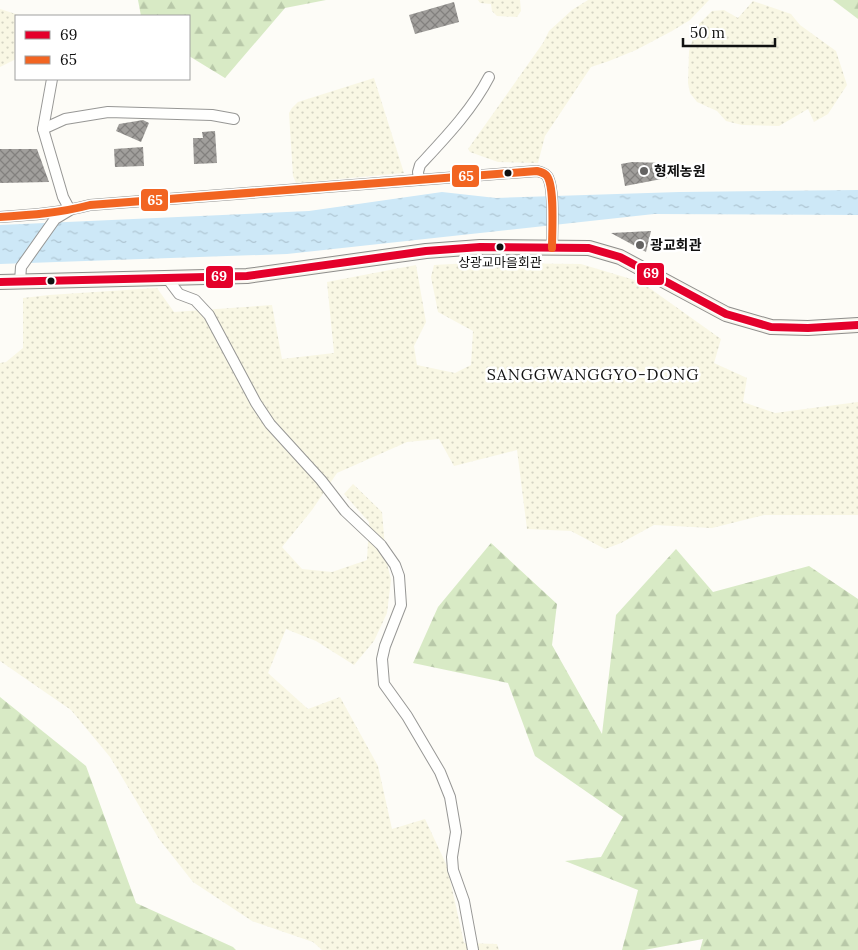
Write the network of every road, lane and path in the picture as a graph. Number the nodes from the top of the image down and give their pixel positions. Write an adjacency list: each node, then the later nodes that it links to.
1 (489, 77): 5 (street)
2 (52, 80): 4 (street)
3 (234, 118): 4 (street)
4 (43, 129): 6 (street)
5 (419, 180): 6 (street); 8 (street)
6 (70, 210): 7 (street); 10 (street)
7 (0, 216)
8 (552, 248): 9 (street); 12 (street)
9 (167, 278): 10 (street); 13 (street)
10 (20, 281): 11 (street)
11 (0, 282)
12 (858, 325)
13 (473, 950)

